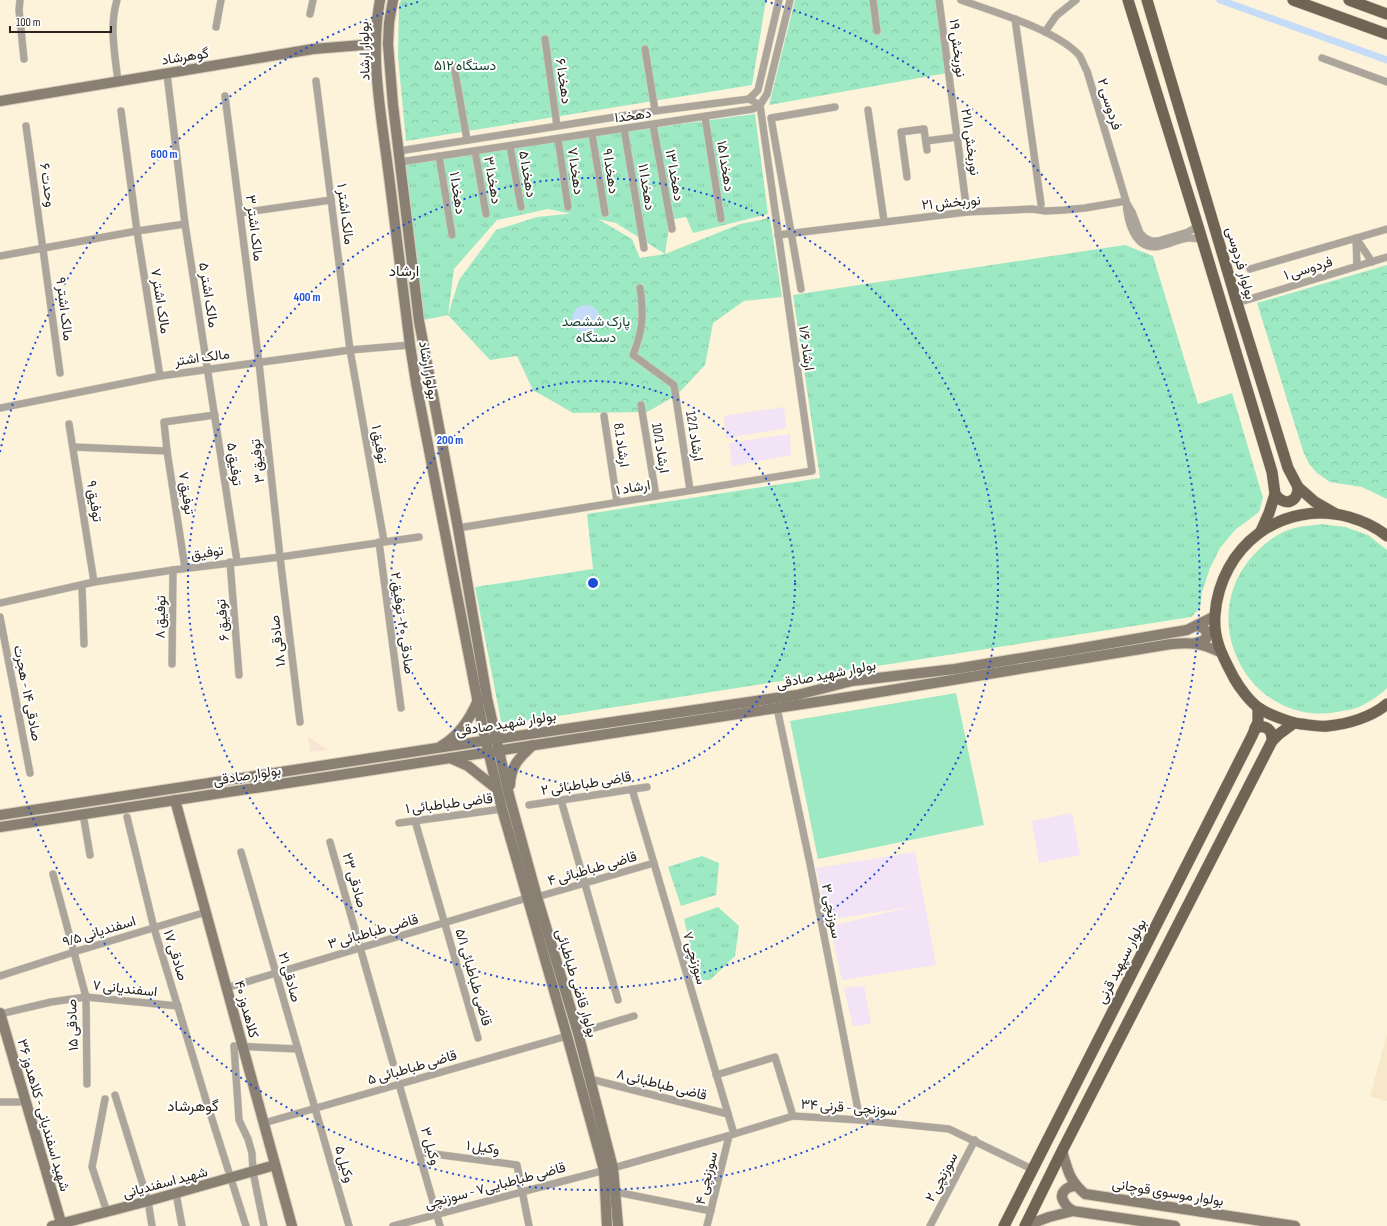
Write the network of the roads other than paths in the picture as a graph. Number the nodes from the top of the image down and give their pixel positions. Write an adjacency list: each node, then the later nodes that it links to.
1 (20, 0): 28 (street)
2 (117, 0): 31 (street)
3 (221, 0): 20 (street)
4 (313, 0): 17 (street)
5 (380, 0): 25 (main road, بولوار ارشاد)
6 (394, 0): 55 (main road, بولوار ارشاد)
7 (779, 0): 36 (street)
8 (790, 0): 38 (street)
9 (873, 0): 21 (street)
10 (939, 0): 35 (street, نوربخش ۱۹)
11 (961, 0): 19 (street, فردوسی ۲)
12 (1076, 0): 22 (street)
13 (1128, 0): 72 (main road)
14 (1147, 0): 92 (main road, بولوار فردوسی)
15 (1293, 0): 23 (main road)
16 (1349, 0): 18 (main road)
17 (310, 14)
18 (1387, 14)
19 (1015, 20): 22 (street, فردوسی ۲); 62 (street)
20 (216, 27)
21 (877, 31)
22 (1044, 32): 61 (street, فردوسی ۲)
23 (1387, 34)
24 (545, 39): 46 (street, دهخدا ۶)
25 (376, 44): 30 (main road, گوهرشاد); 82 (main road, بولوار ارشاد)
26 (645, 49): 40 (street)
27 (1322, 58): 33 (street)
28 (24, 59)
29 (454, 66): 51 (street)
30 (167, 74): 31 (main road, گوهرشاد); 71 (street, مالک اشتر ۵)
31 (118, 82): 37 (main road, گوهرشاد)
32 (316, 82): 60 (street, مالک اشتر ۱)
33 (1387, 82)
34 (225, 96): 66 (street, مالک اشتر ۳)
35 (952, 98): 49 (street, نوربخش ۲۱/۱)
36 (749, 99): 38 (street); 40 (street, دهخدا)
37 (0, 101)
38 (760, 105): 43 (street, دهخدا); 76 (street, ارشاد ۱/۶)
39 (835, 107): 77 (street)
40 (655, 110): 46 (street, دهخدا)
41 (868, 110): 70 (street)
42 (120, 111): 75 (street, مالک اشتر ۷)
43 (705, 117): 44 (street, دهخدا); 69 (street, دهخدا ۱۵)
44 (653, 125): 47 (street, دهخدا); 73 (street, دهخدا ۱۳)
45 (26, 126): 83 (street, وحدت ۶)
46 (557, 126): 51 (street, دهخدا)
47 (624, 129): 48 (street, دهخدا); 84 (street, دهخدا ۱۱)
48 (592, 134): 50 (street, دهخدا); 67 (street, دهخدا ۹)
49 (957, 137): 52 (street); 65 (street, نوربخش ۲۱/۱)
50 (558, 139): 53 (street, دهخدا); 64 (street, دهخدا ۷)
51 (467, 140): 55 (street, دهخدا)
52 (926, 141): 54 (street); 59 (street)
53 (510, 146): 56 (street, دهخدا); 63 (street, دهخدا ۵)
54 (927, 150)
55 (399, 151): 58 (main road, بولوار ارشاد)
56 (475, 151): 57 (street, دهخدا); 68 (street, دهخدا ۳)
57 (439, 156): 58 (street, دهخدا); 78 (street, دهخدا ۱)
58 (400, 162): 81 (main road, بولوار ارشاد)
59 (907, 177)
60 (331, 200): 66 (street); 94 (street, مالک اشتر ۱)
61 (1126, 201): 65 (street, نوربخش ۲۱); 72 (street, فردوسی ۲); 80 (street, فردوسی ۲)
62 (1042, 204)
63 (521, 207)
64 (568, 207)
65 (967, 212): 70 (street, نوربخش ۲۱)
66 (240, 213): 95 (street, مالک اشتر ۳)
67 (605, 213)
68 (486, 214)
69 (721, 219)
70 (884, 221): 77 (street, نوربخش ۲۱)
71 (185, 224): 75 (street); 96 (street, مالک اشتر ۵)
72 (1198, 226): 80 (main road)
73 (672, 229)
74 (1387, 229): 79 (street)
75 (137, 231): 83 (street); 98 (street, مالک اشتر ۷)
76 (778, 231): 77 (street, نوربخش ۲۱); 106 (street, ارشاد ۱/۶)
77 (791, 232): 91 (street)
78 (452, 235)
79 (1356, 238): 87 (street); 88 (street); 89 (street)
80 (1203, 240): 109 (main road)
81 (411, 244): 82 (main road); 113 (main road, بولوار ارشاد)
82 (398, 245): 93 (main road, بولوار ارشاد)
83 (44, 248): 85 (street); 97 (street, مالک اشتر ۹)
84 (644, 248)
85 (0, 256)
86 (1387, 257): 87 (street, فردوسی ۱)
87 (1372, 262): 88 (street, فردوسی ۱)
88 (1357, 266): 92 (street, فردوسی ۱)
89 (1250, 269)
90 (640, 288): 108 (street, ارشاد 12/1)
91 (801, 289)
92 (1237, 303): 107 (main road, بولوار فردوسی)
93 (410, 345): 94 (street, مالک اشتر); 135 (main road, بولوار ارشاد)
94 (350, 350): 95 (street, مالک اشتر); 117 (street, توفیق ۱)
95 (259, 363): 96 (street, مالک اشتر); 118 (street, توفیق ۳)
96 (208, 370): 98 (street, مالک اشتر); 101 (street, توفیق ۵)
97 (60, 373)
98 (160, 376): 100 (street, مالک اشتر)
99 (640, 404): 110 (street, ارشاد 10/1)
100 (0, 408)
101 (215, 415): 105 (street, توفیق ۷); 119 (street, توفیق ۵)
102 (604, 416): 111 (street, ارشاد 8.1)
103 (69, 424): 104 (street, توفیق ۹)
104 (73, 447): 105 (street); 122 (street, توفیق ۹)
105 (167, 450): 120 (street, توفیق ۷)
106 (812, 471): 108 (street, ارشاد ۱)
107 (1298, 487): 109 (main road); 112 (main road, بولوار فردوسی)
108 (690, 490): 110 (street, ارشاد ۱)
109 (1275, 494): 114 (main road)
110 (656, 496): 111 (street, ارشاد ۱)
111 (617, 502): 113 (street, ارشاد ۱)
112 (1336, 514): 114 (main road); 115 (main road)
113 (458, 528): 143 (main road, بولوار ارشاد)
114 (1261, 531): 125 (main road)
115 (1387, 536)
116 (419, 537): 117 (street, توفیق)
117 (381, 542): 118 (street, توفیق); 137 (street, صادقی ۲۰- توفیق ۲)
118 (280, 557): 119 (street, توفیق); 140 (street, صادقی ۱۸)
119 (233, 562): 120 (street, توفیق); 132 (street, توفیق ۶)
120 (185, 568): 121 (street, توفیق)
121 (173, 570): 122 (street, توفیق); 131 (street, توفیق ۸)
122 (94, 582): 123 (street, توفیق)
123 (82, 586): 124 (street, توفیق); 129 (street)
124 (0, 603)
125 (1215, 616): 127 (main road, بولوار شهید صادقی); 130 (main road)
126 (0, 618): 151 (street, صادقی ۱۴ - هجرت)
127 (1197, 626): 128 (main road); 133 (main road, بولوار شهید صادقی)
128 (1195, 643): 130 (main road, بولوار شهید صادقی); 134 (main road, بولوار شهید صادقی)
129 (84, 644)
130 (1220, 652): 139 (main road)
131 (172, 664)
132 (239, 675)
133 (852, 681): 134 (main road); 143 (main road, بولوار شهید صادقی)
134 (855, 696): 138 (main road, بولوار شهید صادقی)
135 (478, 700): 144 (main road, بولوار ارشاد); 147 (main road)
136 (1387, 704): 141 (main road)
137 (401, 708)
138 (777, 708): 146 (main road, بولوار شهید صادقی); 204 (street, سوزنچی ۳)
139 (1258, 708): 141 (main road); 142 (main road, بولوار سپهبد قرنی)
140 (300, 722)
141 (1294, 723): 145 (main road)
142 (1255, 728): 145 (main road); 212 (main road, بولوار سپهبد قرنی)
143 (496, 739): 144 (main road, بولوار شهید صادقی); 148 (main road, بولوار ارشاد)
144 (486, 740): 147 (main road, بولوار شهید صادقی); 149 (main road, بولوار ارشاد)
145 (1272, 741): 208 (main road)
146 (534, 745): 148 (main road, بولوار شهید صادقی); 155 (main road)
147 (438, 748): 161 (main road, بولوار صادقی)
148 (499, 750): 149 (main road, بولوار صادقی); 155 (main road, بولوار قاضی طباطبائی)
149 (488, 752): 150 (main road, بولوار صادقی); 153 (main road, بولوار قاضی طباطبائی)
150 (450, 758): 153 (main road); 156 (main road, بولوار صادقی)
151 (30, 773)
152 (647, 787): 154 (street, قاضی طباطبائی ۲)
153 (497, 788): 159 (main road, بولوار قاضی طباطبائی)
154 (632, 789): 157 (street, قاضی طباطبائی ۲); 169 (street, سوزنچی ۷)
155 (509, 795): 172 (main road, بولوار قاضی طباطبائی)
156 (175, 800): 160 (main road, بولوار صادقی); 173 (main road, کلاهدوز ۴۰)
157 (561, 800): 158 (street, قاضی طباطبائی ۲); 171 (street)
158 (529, 805)
159 (502, 809): 163 (street, قاضی طباطبائی ۱); 172 (main road, بولوار قاضی طباطبائی)
160 (83, 814): 165 (main road, بولوار صادقی); 168 (street)
161 (0, 815)
162 (127, 817): 175 (street, صادقی ۱۷)
163 (415, 821): 164 (street, قاضی طباطبائی ۱); 174 (street, قاضی طباطبائی ۵/۱)
164 (399, 823)
165 (0, 827)
166 (330, 842): 176 (street, صادقی ۲۳)
167 (241, 852): 178 (street, صادقی ۲۱)
168 (90, 855)
169 (654, 863): 171 (street, قاضی طباطبائی ۴); 193 (street, سوزنچی ۷)
170 (53, 874): 177 (street, صادقی ۱۵)
171 (584, 883): 172 (street, قاضی طباطبائی ۴); 182 (street)
172 (532, 898): 174 (street, قاضی طباطبائی ۳); 186 (main road, بولوار قاضی طباطبائی); 188 (main road, بولوار قاضی طباطبائی)
173 (206, 912): 175 (street, اسفندیانی ۹/۵); 180 (main road, کلاهدوز ۴۰)
174 (445, 924): 176 (street, قاضی طباطبائی ۳); 189 (street, قاضی طباطبائی ۵/۱)
175 (154, 928): 177 (street, اسفندیانی ۹/۵); 183 (street, صادقی ۱۷)
176 (361, 948): 178 (street, قاضی طباطبائی ۳); 192 (street, صادقی ۲۳)
177 (74, 952): 179 (street, اسفندیانی ۹/۵); 181 (street, صادقی ۱۵)
178 (276, 973): 180 (street, قاضی طباطبائی ۳); 191 (street, صادقی ۲۱)
179 (0, 976)
180 (226, 988): 190 (main road, کلاهدوز ۴۰)
181 (86, 997): 183 (street, اسفندیانی ۷); 184 (street, اسفندیانی ۷); 195 (street, صادقی ۱۵)
182 (618, 1000)
183 (178, 1006): 214 (street, صادقی ۱۷)
184 (0, 1013): 225 (main road, شهید اسفندیانی - کلاهدوز ۳۶)
185 (634, 1016): 186 (street)
186 (578, 1033): 194 (main road, بولوار قاضی طباطبائی)
187 (0, 1035): 200 (main road, شهید اسفندیانی - کلاهدوز ۳۶)
188 (568, 1036): 196 (street, قاضی طباطبائی ۵); 211 (main road, بولوار قاضی طباطبائی)
189 (478, 1038)
190 (242, 1046): 191 (street); 205 (main road, کلاهدوز ۴۰); 213 (street)
191 (298, 1049): 201 (street, صادقی ۲۱)
192 (393, 1062)
193 (716, 1075): 202 (street, سوزنچی ۷); 203 (street)
194 (590, 1079): 202 (street, قاضی طباطبائی ۸); 211 (main road, بولوار قاضی طباطبائی)
195 (86, 1084)
196 (400, 1084): 201 (street, قاضی طباطبائی ۵); 209 (street, وکيل ۳)
197 (115, 1096): 219 (street)
198 (105, 1099): 222 (street)
199 (0, 1102): 200 (street)
200 (20, 1102): 225 (main road, شهید اسفندیانی - کلاهدوز ۳۶)
201 (315, 1109): 205 (street, قاضی طباطبائی ۵); 231 (street, وکيل ۵)
202 (728, 1114): 206 (street, سوزنچی ۷)
203 (793, 1116): 204 (street, سوزنچی - قرنی ۳۴); 206 (street, سوزنچی - قرنی ۳۴)
204 (860, 1120): 207 (street, سوزنچی - قرنی ۳۴)
205 (264, 1123): 210 (main road, کلاهدوز ۴۰)
206 (732, 1135): 211 (street, سوزنچی - قرنی ۳۴); 220 (street, سوزنچی ۴)
207 (975, 1140): 212 (street, سوزنچی - قرنی ۳۴); 238 (street, سوزنچی ۲)
208 (1062, 1151): 215 (main road); 240 (main road)
209 (419, 1152): 216 (street, وکيل ۱); 223 (street, وکيل ۳)
210 (275, 1166): 213 (main road, شهید اسفندیانی); 230 (main road, کلاهدوز ۴۰)
211 (609, 1169): 216 (street, قاضی طباطبایی۷ - سوزنچی); 217 (main road, بولوار قاضی طباطبائی); 235 (main road, بولوار قاضی طباطبائی)
212 (1032, 1169): 239 (main road, بولوار سپهبد قرنی)
213 (253, 1172): 214 (main road, شهید اسفندیانی); 229 (street)
214 (232, 1178): 218 (main road, شهید اسفندیانی); 228 (street, صادقی ۱۷)
215 (1076, 1186): 221 (main road); 242 (main road, بولوار موسوی قوچانی)
216 (522, 1192): 223 (street, قاضی طباطبایی۷ - سوزنچی); 234 (street)
217 (616, 1192): 220 (street); 236 (main road, بولوار قاضی طباطبائی)
218 (176, 1193): 219 (main road, شهید اسفندیانی); 227 (street)
219 (148, 1201): 222 (main road, شهید اسفندیانی); 226 (street)
220 (711, 1211): 237 (street, سوزنچی ۴)
221 (1073, 1211): 224 (main road); 240 (main road)
222 (107, 1212): 225 (main road, شهید اسفندیانی)
223 (436, 1214): 232 (street, قاضی طباطبایی۷ - سوزنچی); 233 (street, وکيل ۳)
224 (1136, 1223): 241 (main road)
225 (57, 1225)
226 (152, 1226)
227 (182, 1226)
228 (246, 1226)
229 (264, 1226)
230 (292, 1226)
231 (349, 1226)
232 (393, 1226)
233 (440, 1226)
234 (529, 1226)
235 (606, 1226)
236 (618, 1226)
237 (707, 1226)
238 (930, 1226)
239 (1004, 1226)
240 (1025, 1226)
241 (1175, 1226)
242 (1295, 1226)

